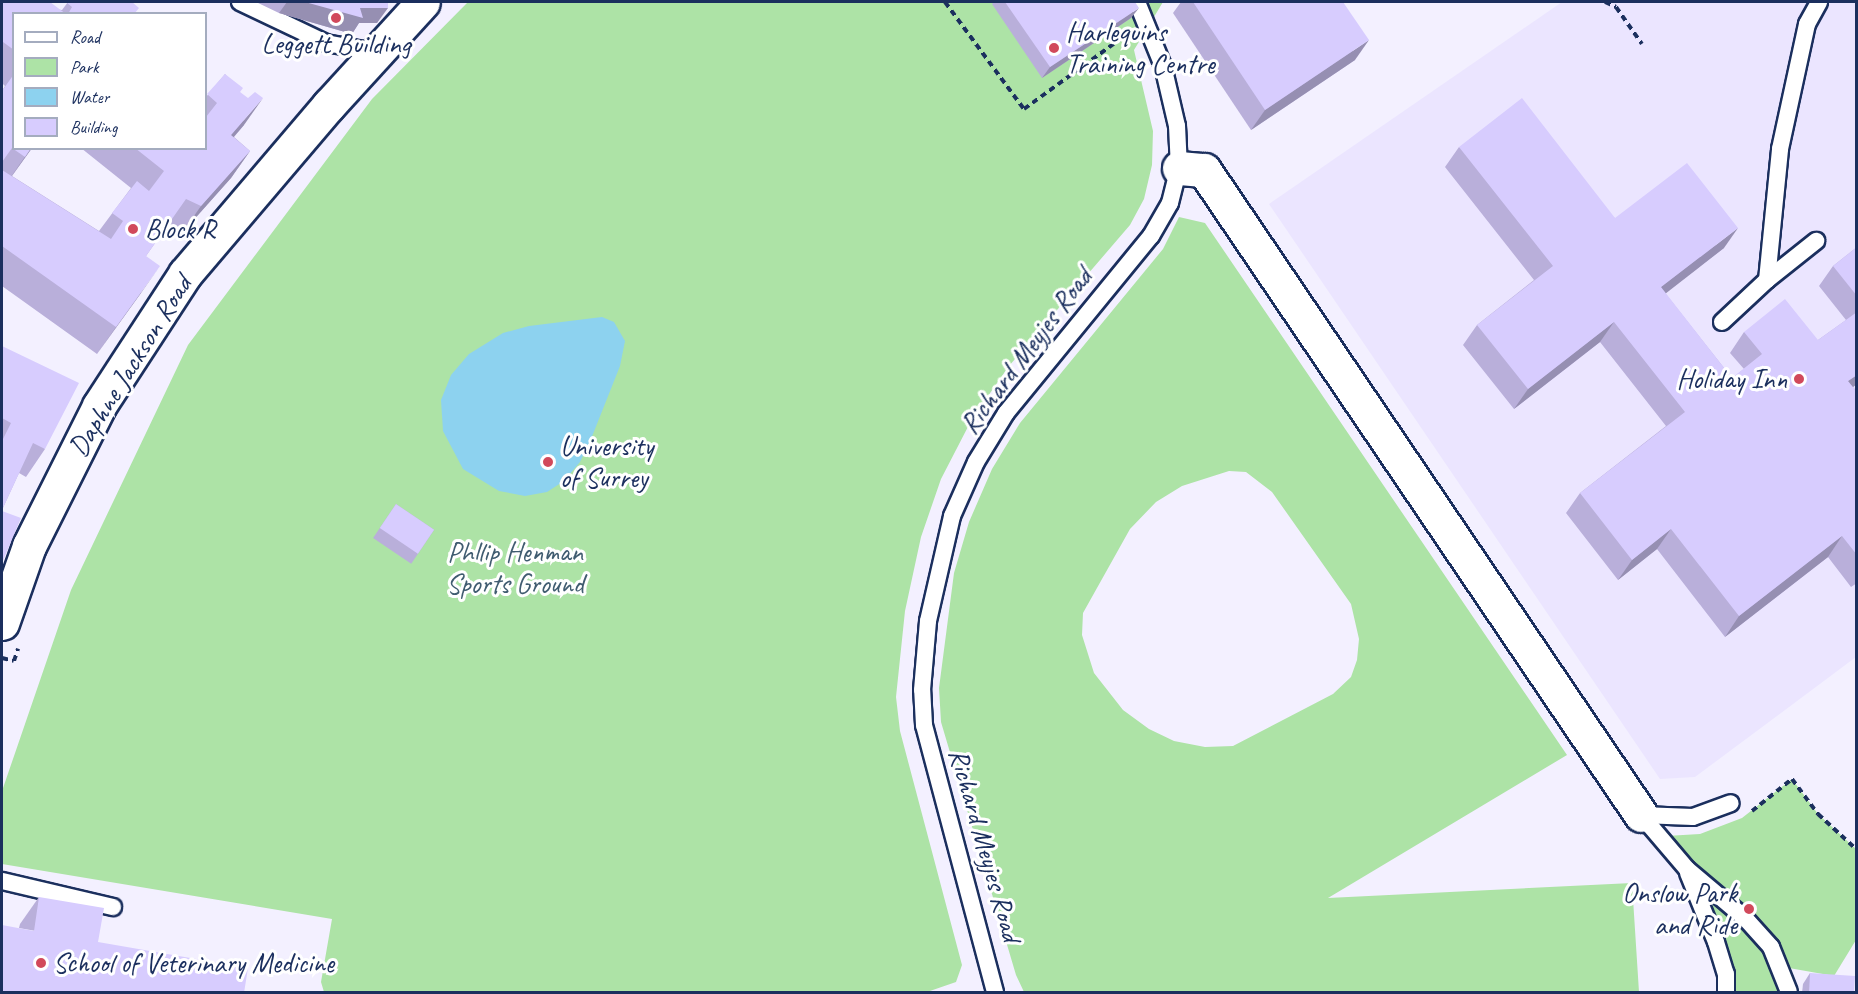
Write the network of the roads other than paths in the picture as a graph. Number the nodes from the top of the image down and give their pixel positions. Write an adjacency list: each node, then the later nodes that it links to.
1 (240, 2): 5 (lane)
2 (423, 2): 5 (street, Daphne Jackson Road)
3 (1137, 2): 6 (lane, Richard Meyjes Road)
4 (1819, 2): 8 (lane)
5 (375, 52): 10 (street, Daphne Jackson Road)
6 (1179, 168): 12 (street); 16 (lane, Richard Meyjes Road)
7 (1816, 241): 8 (lane)
8 (1767, 280): 9 (lane)
9 (1722, 322)
10 (11, 631)
11 (1731, 803): 12 (lane)
12 (1641, 815): 13 (lane)
13 (1687, 870): 17 (lane); 18 (lane)
14 (2, 881): 15 (lane)
15 (113, 908)
16 (995, 993)
17 (1726, 993)
18 (1789, 993)

